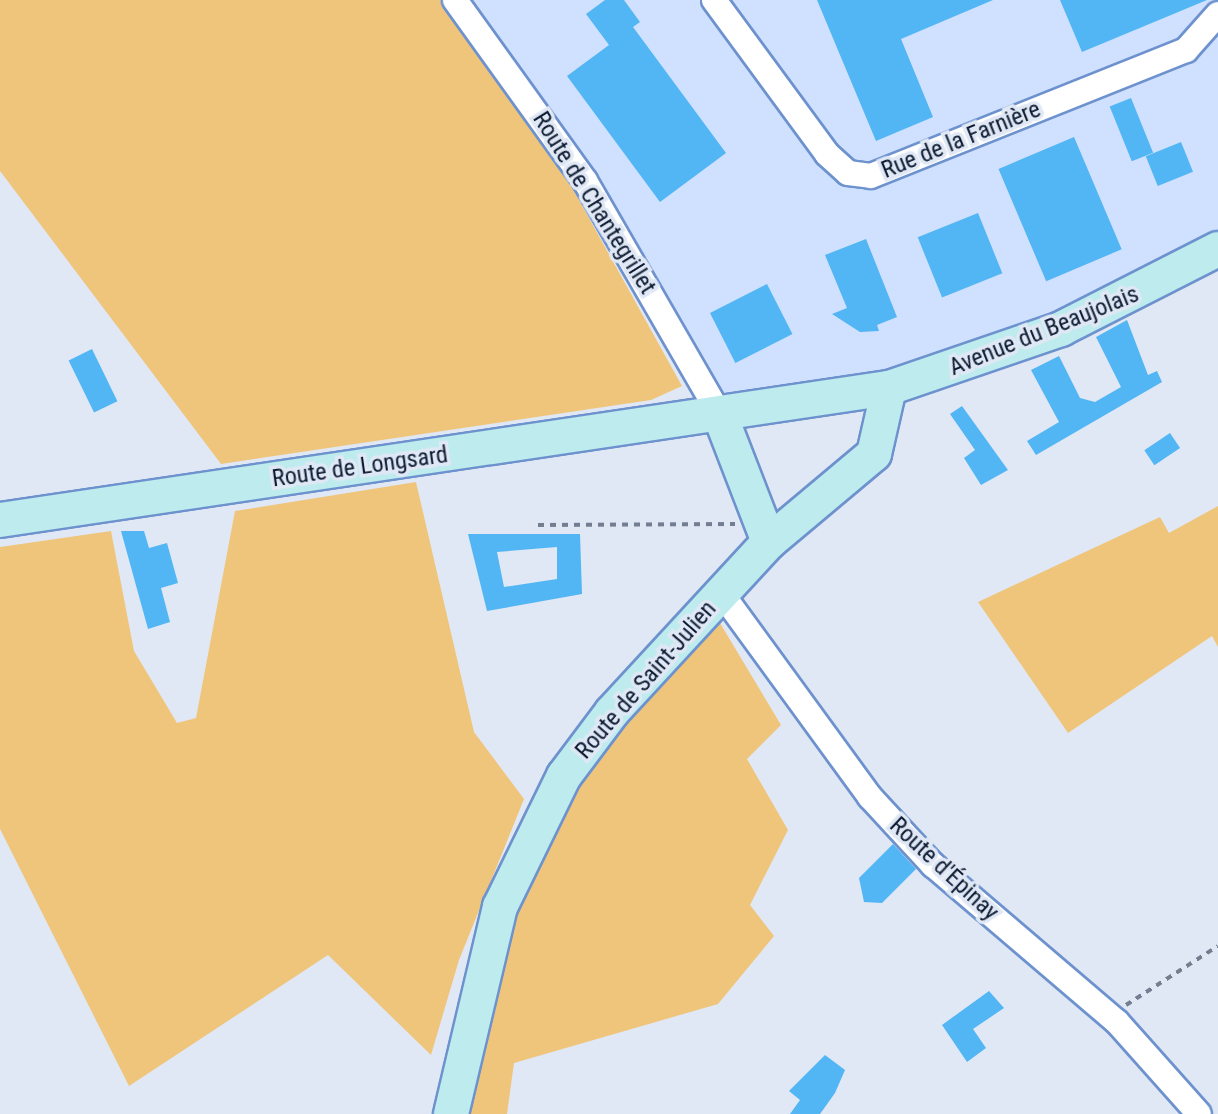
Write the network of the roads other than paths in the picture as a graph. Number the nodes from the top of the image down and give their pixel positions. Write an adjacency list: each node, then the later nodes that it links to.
1 (455, 0): 6 (street, Route de Chantegrillet)
2 (714, 0): 3 (street, Rue de la Farnière)
3 (1218, 14)
4 (1218, 249): 5 (main road, Avenue du Beaujolais)
5 (889, 388): 6 (main road, Avenue du Beaujolais); 8 (main road, Route de Saint-Julien)
6 (720, 415): 7 (main road, Route de Longsard); 8 (main road)
7 (0, 520)
8 (766, 533): 9 (main road, Route de Saint-Julien)
9 (722, 594): 10 (main road, Route de Saint-Julien); 11 (street, Route d'Épinay)
10 (451, 1114)
11 (1199, 1114)

